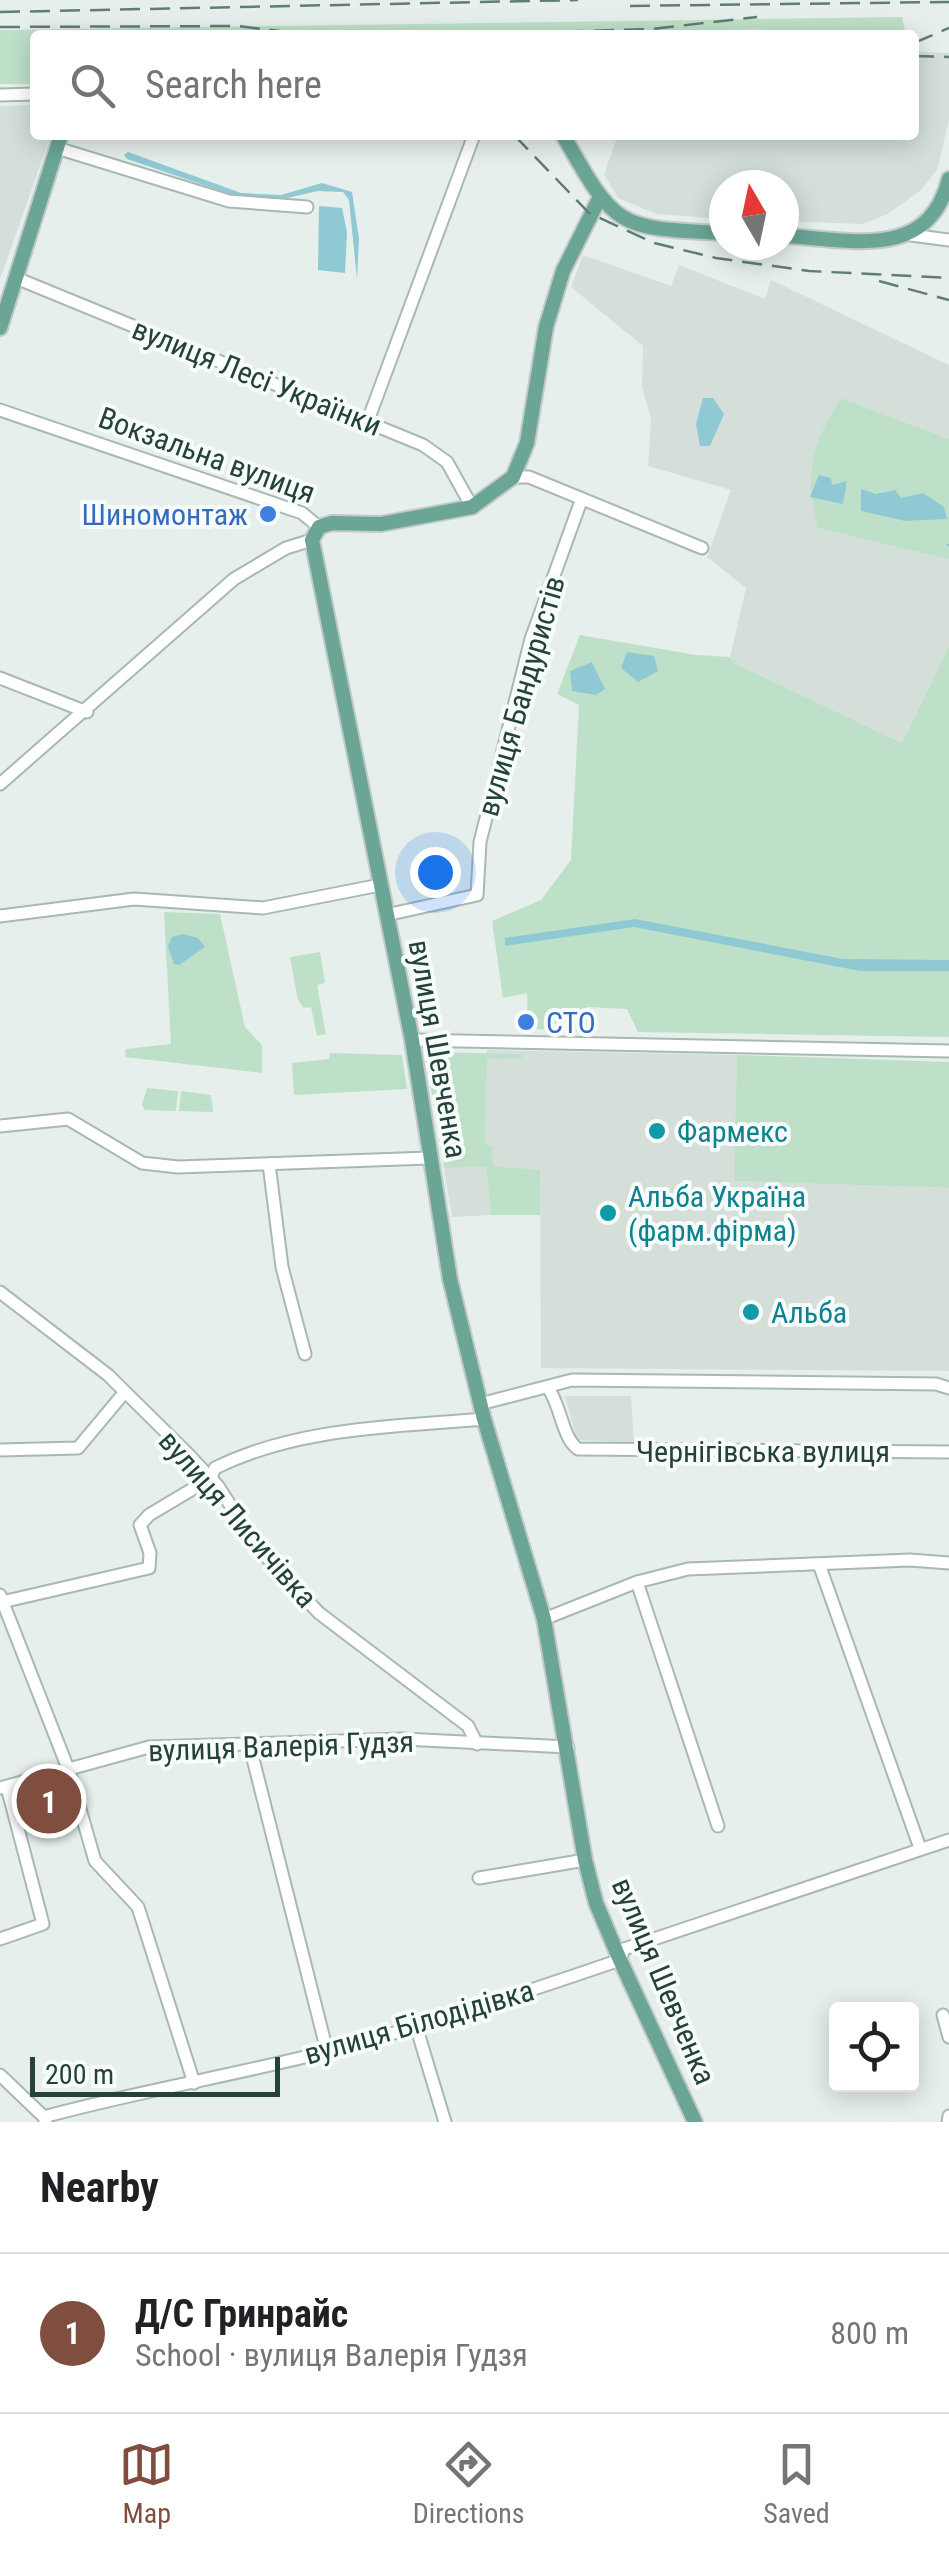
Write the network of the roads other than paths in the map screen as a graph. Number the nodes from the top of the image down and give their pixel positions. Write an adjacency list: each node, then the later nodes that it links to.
1 (30, 94): 2 (street)
2 (0, 96)
3 (472, 140): 16 (street)
4 (567, 140): 7 (main road)
5 (59, 142): 8 (street); 13 (main road)
6 (949, 179): 10 (main road)
7 (600, 200): 9 (main road); 17 (main road)
8 (307, 207)
9 (709, 232)
10 (911, 234): 11 (main road); 12 (street)
11 (799, 237)
12 (949, 240)
13 (16, 278): 14 (main road); 16 (street, вулиця Лесі Українки)
14 (0, 328)
15 (0, 410): 20 (street, Вокзальна вулиця)
16 (366, 423): 19 (street, вулиця Лесі Українки)
17 (514, 477): 18 (street); 19 (main road, Вокзальна вулиця)
18 (581, 501): 21 (street); 27 (street, вулиця Бандуристів)
19 (472, 507): 20 (main road, Вокзальна вулиця)
20 (316, 534): 23 (street); 25 (main road, вулиця Шевченка)
21 (702, 548)
22 (0, 678): 23 (street)
23 (88, 712): 24 (street)
24 (0, 784)
25 (380, 886): 26 (street); 27 (main road, вулиця Шевченка)
26 (0, 916)
27 (386, 916): 28 (main road, вулиця Шевченка)
28 (412, 1040): 29 (street); 31 (main road, вулиця Шевченка)
29 (949, 1051)
30 (0, 1126): 32 (street)
31 (430, 1158): 32 (street); 38 (main road, вулиця Шевченка)
32 (268, 1164): 34 (street)
33 (0, 1292): 37 (street, вулиця Лисичівка)
34 (305, 1354)
35 (548, 1388): 36 (street); 38 (street); 40 (street, Чернігівська вулиця)
36 (949, 1388)
37 (124, 1393): 39 (street); 41 (street, вулиця Лисичівка)
38 (482, 1412): 41 (street); 47 (main road, вулиця Шевченка)
39 (0, 1450)
40 (949, 1452)
41 (211, 1478): 45 (street); 49 (street, вулиця Лисичівка)
42 (949, 1563): 43 (street)
43 (820, 1564): 44 (street); 55 (street)
44 (637, 1582): 47 (street); 53 (street)
45 (1, 1599): 46 (street)
46 (3, 1618): 51 (street)
47 (544, 1619): 50 (main road, вулиця Шевченка)
48 (249, 1743): 49 (street, вулиця Валерія Гудзя); 51 (street, вулиця Валерія Гудзя); 61 (street)
49 (477, 1744): 50 (street, вулиця Валерія Гудзя)
50 (568, 1748): 56 (main road, вулиця Шевченка)
51 (69, 1771): 52 (street, вулиця Валерія Гудзя); 63 (street)
52 (4, 1788): 58 (street)
53 (718, 1826)
54 (949, 1840): 55 (street)
55 (920, 1848): 59 (street, вулиця Білодідівка)
56 (586, 1860): 57 (street, вулиця Шевченка); 59 (main road, вулиця Шевченка)
57 (479, 1878)
58 (0, 1940)
59 (620, 1960): 60 (street, вулиця Білодідівка); 66 (main road, вулиця Шевченка)
60 (416, 2026): 61 (street, вулиця Білодідівка); 65 (street)
61 (327, 2051): 63 (street, вулиця Білодідівка)
62 (0, 2075): 64 (street)
63 (194, 2083): 64 (street, вулиця Білодідівка)
64 (45, 2120)
65 (445, 2122)
66 (695, 2122)

